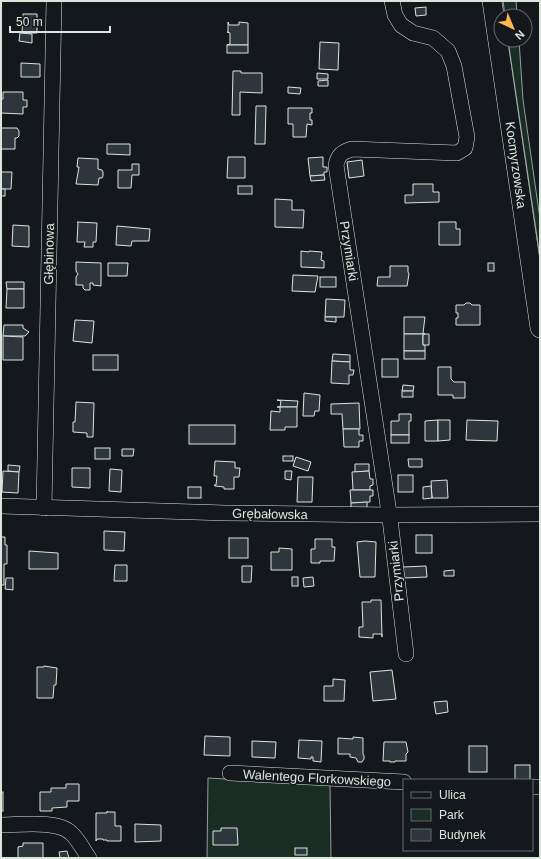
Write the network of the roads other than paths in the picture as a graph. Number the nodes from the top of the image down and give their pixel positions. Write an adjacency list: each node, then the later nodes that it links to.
1 (54, 1): 6 (street, Głębinowa)
2 (392, 1): 8 (street, Przymiarki)
3 (492, 1): 4 (main road, Kocmyrzowska)
4 (540, 328)
5 (1, 506): 6 (street, Grębałowska)
6 (44, 508): 8 (street, Grębałowska)
7 (540, 514): 8 (street, Grębałowska)
8 (390, 515): 9 (street, Przymiarki)
9 (406, 654)
10 (230, 773): 11 (street, Walentego Florkowskiego)
11 (403, 782)
12 (1, 825): 13 (street)
13 (90, 858)

